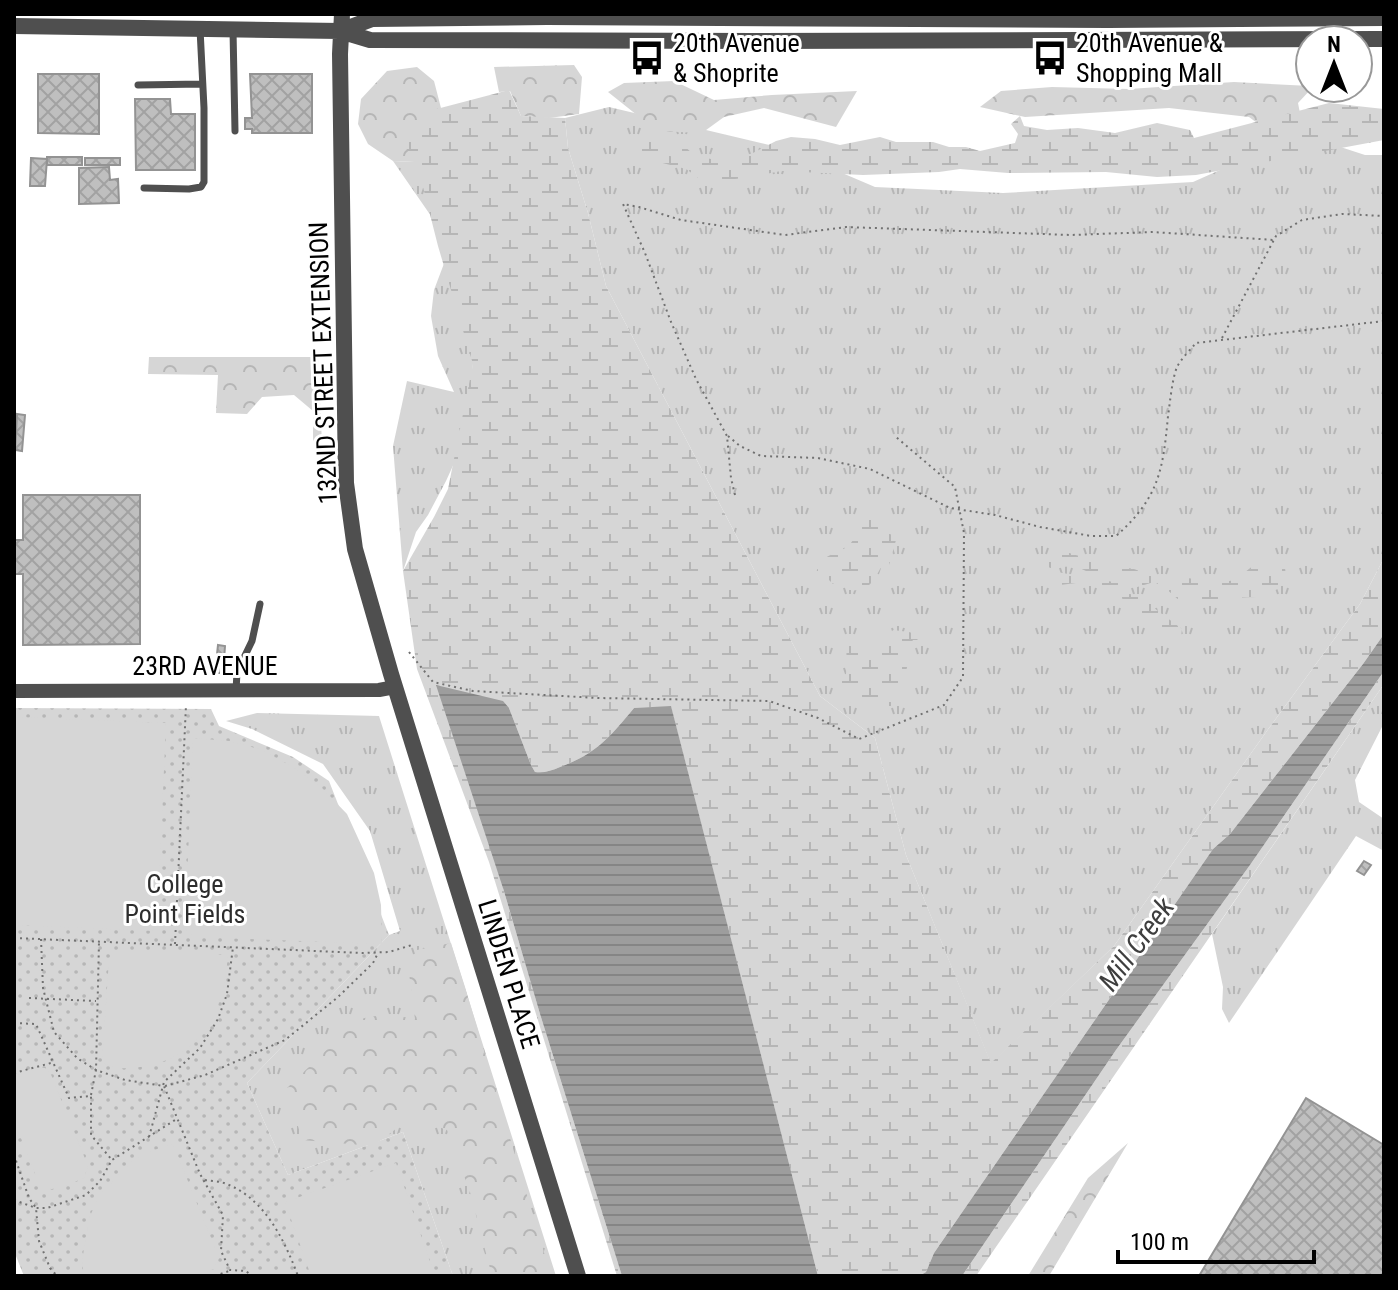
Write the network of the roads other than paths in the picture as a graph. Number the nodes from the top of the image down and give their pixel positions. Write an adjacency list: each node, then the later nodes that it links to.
1 (1087, 17): 2 (street); 6 (street); 11 (lane)
2 (1384, 18)
3 (40, 20): 4 (street); 7 (street)
4 (79, 21): 5 (street)
5 (162, 22): 8 (street)
6 (341, 22): 9 (street); 11 (street); 17 (street, 132ND STREET EXTENSION)
7 (14, 26)
8 (200, 29): 9 (street); 12 (lane)
9 (233, 30): 14 (lane)
10 (1384, 39): 11 (street)
11 (1087, 40)
12 (202, 84): 13 (lane); 15 (lane)
13 (138, 85)
14 (235, 131)
15 (144, 188)
16 (260, 604): 19 (lane)
17 (395, 687): 19 (street, 23RD AVENUE); 20 (street, LINDEN PLACE)
18 (14, 691): 19 (street, 23RD AVENUE)
19 (236, 691)
20 (578, 1276)

